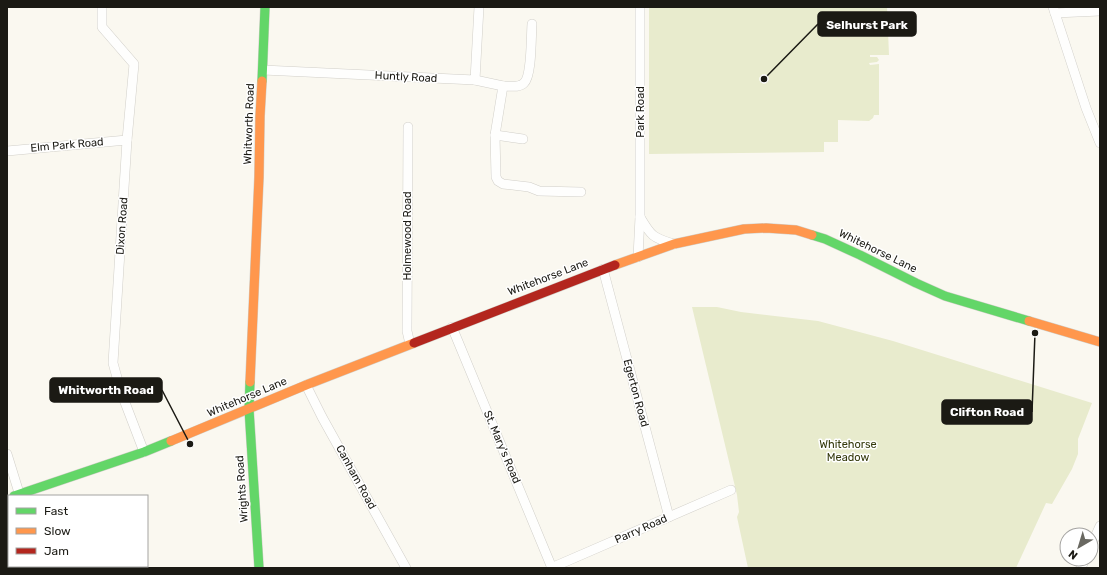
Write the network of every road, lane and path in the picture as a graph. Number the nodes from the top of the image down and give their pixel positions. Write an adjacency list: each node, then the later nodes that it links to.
1 (102, 7): 14 (street, Dixon Road)
2 (265, 7): 8 (main road, Whitworth Road)
3 (479, 7): 9 (street)
4 (640, 7): 18 (street, Park Road)
5 (1054, 10): 6 (street); 15 (street)
6 (1100, 11)
7 (532, 24): 10 (street, Huntly Road)
8 (263, 70): 9 (street, Huntly Road); 26 (main road, Whitworth Road)
9 (475, 80): 10 (street, Huntly Road)
10 (503, 86): 12 (street)
11 (408, 127): 24 (street, Holmewood Road)
12 (495, 135): 13 (street); 17 (street)
13 (523, 139)
14 (128, 140): 16 (street, Elm Park Road); 27 (street, Dixon Road)
15 (1100, 143)
16 (7, 151)
17 (580, 192)
18 (640, 217): 19 (street); 20 (street, Park Road)
19 (674, 244): 20 (main road, Whitehorse Lane); 23 (main road, Whitehorse Lane)
20 (638, 257): 21 (main road, Whitehorse Lane)
21 (603, 268): 22 (main road, Whitehorse Lane); 31 (street, Egerton Road)
22 (452, 327): 24 (main road, Whitehorse Lane); 34 (street, St. Mary's Road)
23 (1100, 342)
24 (410, 344): 25 (main road, Whitehorse Lane)
25 (306, 385): 26 (main road, Whitehorse Lane); 33 (street, Canham Road)
26 (249, 409): 27 (main road, Whitehorse Lane); 32 (main road, Wrights Road)
27 (144, 452): 30 (main road, Whitehorse Lane)
28 (7, 454): 30 (street)
29 (731, 490): 31 (street, Parry Road)
30 (18, 495)
31 (669, 517): 34 (street, Parry Road)
32 (260, 568)
33 (406, 568)
34 (551, 568)

